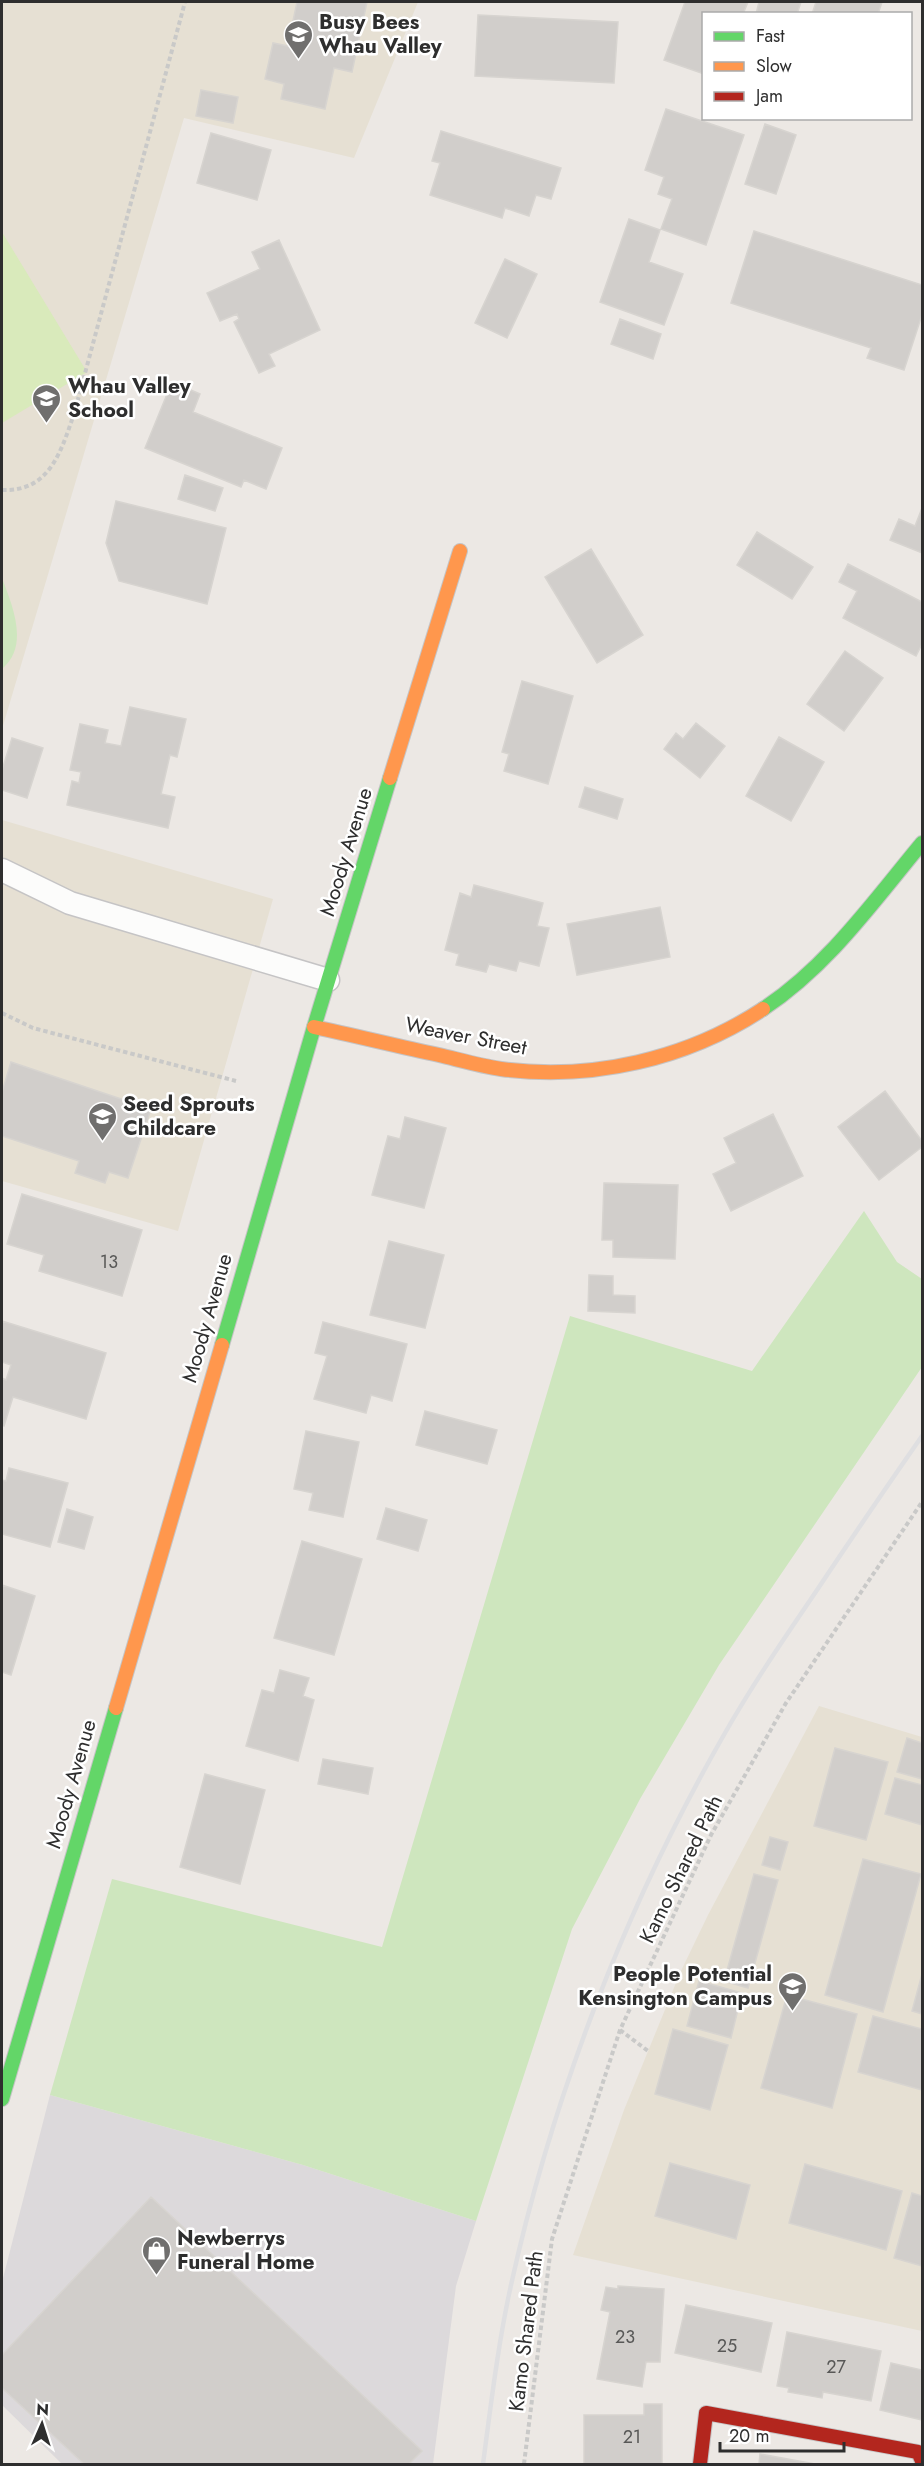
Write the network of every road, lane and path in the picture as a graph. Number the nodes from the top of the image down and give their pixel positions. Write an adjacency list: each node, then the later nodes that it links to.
1 (185, 2): 2 (path)
2 (2, 490)
3 (460, 551): 6 (street, Moody Avenue)
4 (922, 843): 8 (street, Weaver Street)
5 (2, 870): 6 (lane)
6 (328, 980): 8 (street, Moody Avenue)
7 (2, 1013): 9 (path)
8 (314, 1027): 13 (street, Moody Avenue)
9 (236, 1081)
10 (922, 1502): 11 (path, Kamo Shared Path)
11 (620, 2030): 12 (path); 15 (path, Kamo Shared Path)
12 (648, 2051)
13 (2, 2099)
14 (922, 2461): 16 (street)
15 (524, 2464)
16 (700, 2464)

